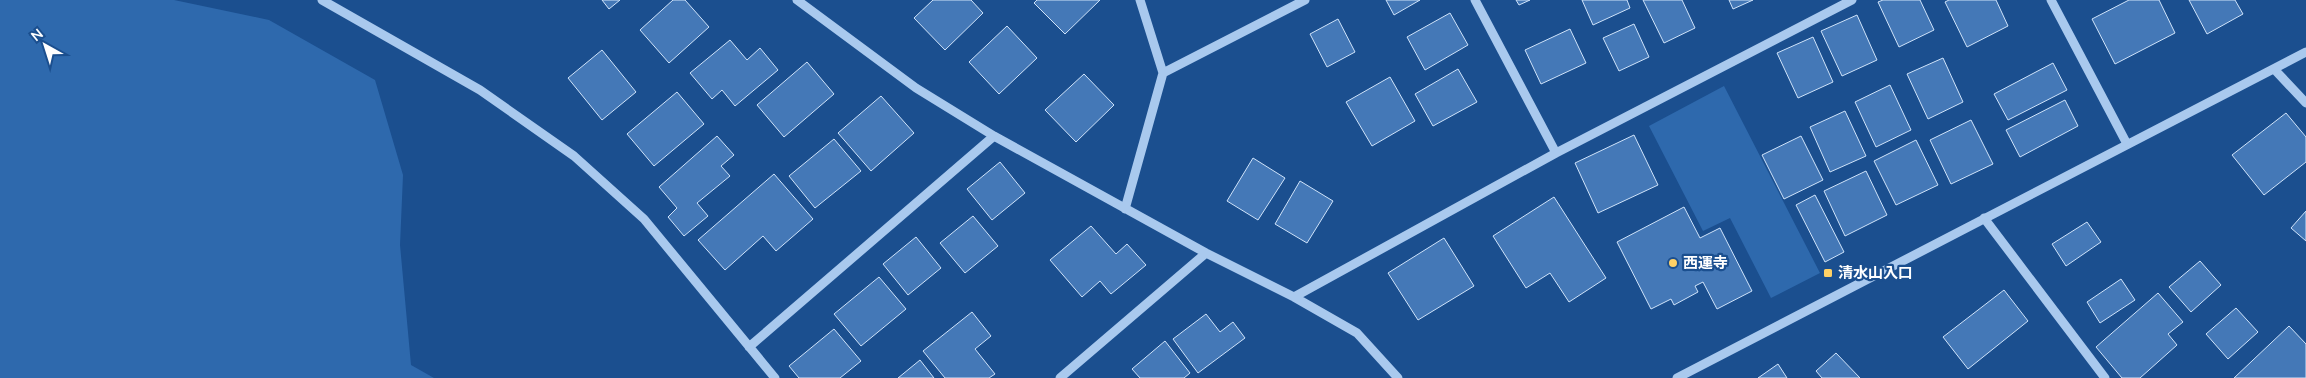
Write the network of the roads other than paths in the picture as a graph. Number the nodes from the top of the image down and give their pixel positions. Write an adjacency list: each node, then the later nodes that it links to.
1 (322, 0): 19 (street)
2 (797, 0): 12 (street)
3 (1140, 0): 10 (street)
4 (1305, 0): 10 (street)
5 (1475, 0): 14 (street)
6 (1852, 0): 14 (street)
7 (2051, 0): 13 (street)
8 (2306, 52): 9 (street)
9 (2274, 68): 11 (street); 13 (street)
10 (1163, 73): 15 (street)
11 (2306, 102)
12 (994, 136): 15 (street); 19 (street)
13 (2127, 144): 16 (street)
14 (1556, 153): 18 (street)
15 (1125, 209): 17 (street)
16 (1984, 218): 23 (street); 24 (street)
17 (1206, 253): 18 (street); 21 (street)
18 (1294, 297): 22 (street)
19 (749, 347): 20 (street)
20 (775, 378)
21 (1060, 378)
22 (1398, 378)
23 (1677, 378)
24 (2105, 378)

